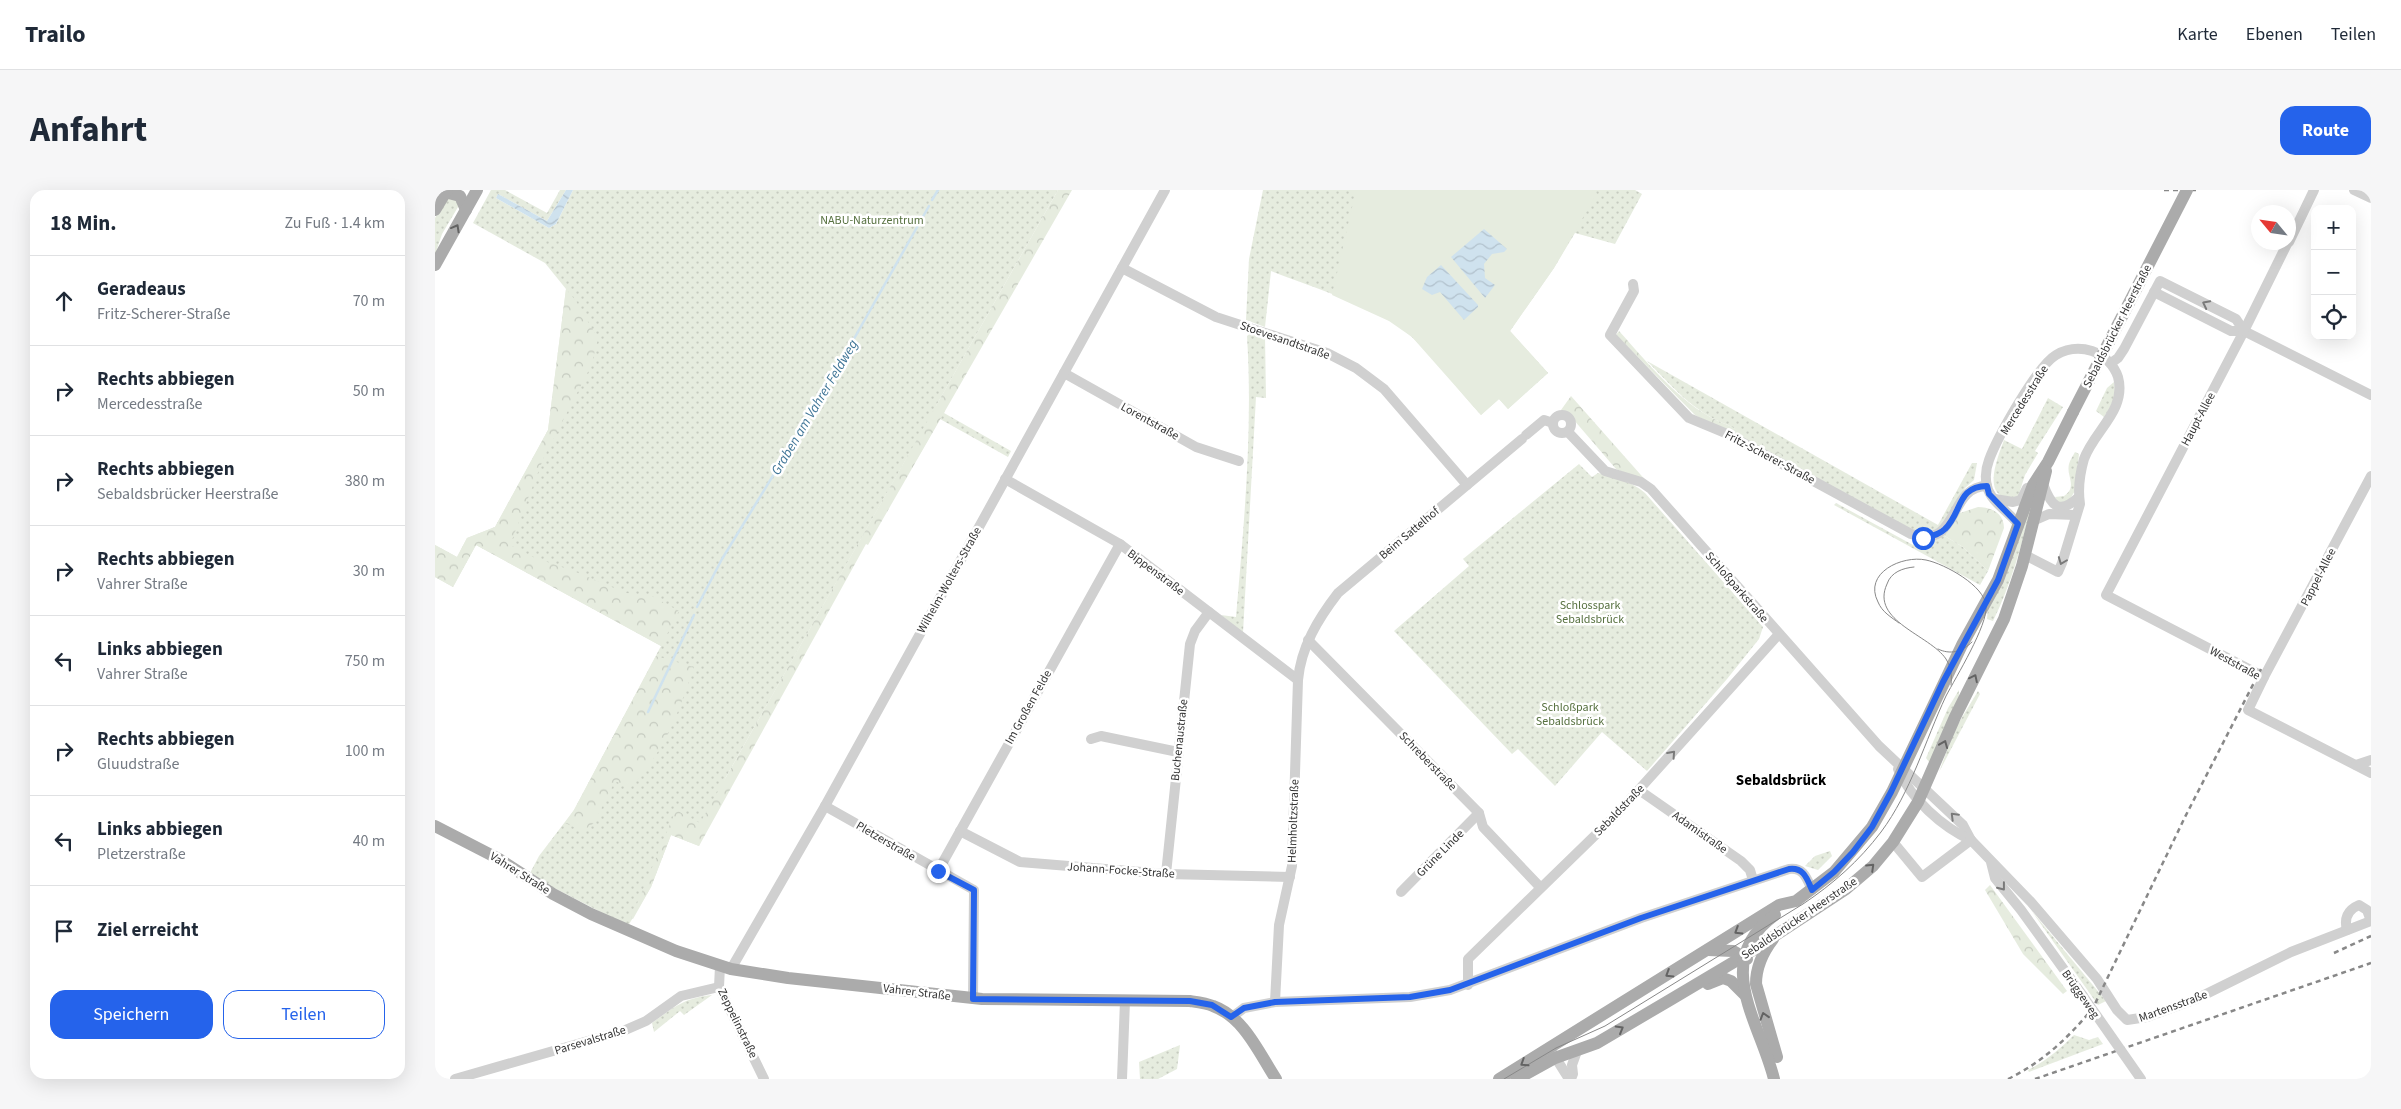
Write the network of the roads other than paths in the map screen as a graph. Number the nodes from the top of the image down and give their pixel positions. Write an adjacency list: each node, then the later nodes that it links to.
1 (477, 190): 9 (main road)
2 (1165, 190): 13 (street, Wilhelm-Wolters-Straße)
3 (2187, 190): 25 (main road, Sebaldsbrücker Heerstraße, bridge)
4 (2314, 190): 10 (street, Haupt-Allee)
5 (2354, 190): 7 (street)
6 (446, 191): 8 (main road); 9 (main road)
7 (2371, 198)
8 (435, 210)
9 (466, 210): 12 (main road, one-way to 9)
10 (2296, 226)
11 (2284, 250): 16 (street, Haupt-Allee)
12 (435, 266)
13 (1122, 268): 18 (street, Wilhelm-Wolters-Straße); 26 (street, Stoevesandtstraße)
14 (1633, 284): 27 (street, Fritz-Scherer-Straße)
15 (2154, 292): 16 (street); 16 (street, one-way to 15); 17 (street)
16 (2244, 331): 19 (street); 35 (street, Haupt-Allee)
17 (2111, 363): 27 (street, Mercedesstraße); 28 (street)
18 (1064, 373): 22 (street, Lorentstraße); 24 (street, Wilhelm-Wolters-Straße)
19 (2371, 395)
20 (1553, 423): 21 (street); 21 (street); 26 (street, Beim Sattelhof)
21 (1568, 432): 37 (street, Schloßparkstraße)
22 (1239, 461)
23 (2371, 476): 39 (street, Pappel-Allee)
24 (1005, 479): 33 (street, Bippenstraße); 50 (street, Wilhelm-Wolters-Straße)
25 (2038, 484): 28 (street); 29 (street); 31 (main road, Sebaldsbrücker Heerstraße); 32 (main road, Sebaldsbrücker Heerstraße)
26 (1467, 485): 38 (street, Beim Sattelhof)
27 (1987, 486): 29 (street, Mercedesstraße)
28 (2079, 497): 30 (street)
29 (1993, 499): 32 (street, Mercedesstraße)
30 (2075, 515): 31 (street); 34 (street, one-way to 34)
31 (2033, 522): 34 (main road, Sebaldsbrücker Heerstraße)
32 (2018, 524): 45 (main road, Sebaldsbrücker Heerstraße)
33 (1120, 544): 36 (street, Bippenstraße); 53 (street, Im Großen Felde)
34 (2025, 555): 47 (main road, Sebaldsbrücker Heerstraße, one-way to 34)
35 (2106, 595): 39 (street, Weststraße)
36 (1209, 612): 40 (street, Bippenstraße); 42 (street, Buchenaustraße)
37 (1779, 634): 45 (street, Schloßparkstraße); 48 (street, Sebaldstraße, one-way to 37)
38 (1308, 640): 40 (street, Helmholtzstraße); 51 (street, Schreberstraße)
39 (2264, 677): 44 (street, Weststraße)
40 (1298, 680): 59 (street, Helmholtzstraße)
41 (1091, 739): 42 (street)
42 (1178, 752): 58 (street, Buchenaustraße)
43 (2371, 760): 44 (street)
44 (2356, 765): 46 (street, Weststraße)
45 (1899, 768): 47 (street, Brüggeweg); 49 (street, Brüggeweg); 63 (main road, Sebaldsbrücker Heerstraße)
46 (2371, 773)
47 (1925, 788): 49 (main road, Sebaldsbrücker Heerstraße); 54 (street, Brüggeweg, one-way to 47)
48 (1639, 790): 60 (street, Adamistraße); 61 (street, Sebaldstraße)
49 (1918, 802): 54 (street, Brüggeweg); 55 (main road, Sebaldsbrücker Heerstraße)
50 (825, 806): 57 (street, Pletzerstraße); 72 (street, Wilhelm-Wolters-Straße)
51 (1479, 813): 61 (street, Schreberstraße); 64 (street, Grüne Linde)
52 (436, 830): 72 (main road, Vahrer Straße)
53 (960, 831): 57 (street, Im Großen Felde); 58 (street, Johann-Focke-Straße)
54 (1971, 840): 55 (street); 56 (street, Brüggeweg)
55 (1893, 842): 69 (main road, Sebaldsbrücker Heerstraße, one-way to 55)
56 (1991, 860): 62 (street, Brüggeweg); 66 (street, Brüggeweg, one-way to 66)
57 (938, 871): 77 (street, Pletzerstraße)
58 (1166, 874): 59 (street, Johann-Focke-Straße)
59 (1290, 877): 80 (street, Helmholtzstraße)
60 (1753, 880): 63 (street); 74 (street)
61 (1540, 887): 74 (street, Sebaldstraße)
62 (2018, 888): 66 (street, Brüggeweg); 68 (street, Martensstraße)
63 (1812, 890): 65 (main road, Sebaldsbrücker Heerstraße)
64 (1401, 892)
65 (1796, 901): 70 (main road, Sebaldsbrücker Heerstraße, one-way to 70); 71 (main road)
66 (2021, 910): 93 (street, Brüggeweg, bridge)
67 (2371, 921): 68 (street, Martensstraße); 68 (street, Martensstraße)
68 (2347, 930)
69 (1776, 935): 71 (main road, Sebaldsbrücker Heerstraße); 73 (main road)
70 (1707, 950): 71 (main road); 83 (main road, Sebaldsbrücker Heerstraße, one-way to 83)
71 (1744, 956): 73 (main road); 76 (main road); 78 (main road, Sebaldsbrücker Heerstraße)
72 (726, 967): 75 (street, Zeppelinstraße); 77 (main road, Vahrer Straße)
73 (1756, 974): 92 (main road, one-way to 73)
74 (1468, 985): 80 (street)
75 (719, 987): 84 (street, Parsevalstraße); 85 (street, Zeppelinstraße)
76 (1744, 994): 78 (main road); 91 (main road)
77 (973, 999): 79 (main road, Vahrer Straße)
78 (1670, 1000): 82 (main road, Sebaldsbrücker Heerstraße, one-way to 78)
79 (1125, 1001): 81 (main road, Vahrer Straße); 86 (street)
80 (1275, 1002): 81 (street)
81 (1231, 1017): 87 (main road, Vahrer Straße)
82 (1577, 1051): 83 (main road, Sebaldsbrücker Heerstraße); 90 (street)
83 (1552, 1053): 88 (main road, Sebaldsbrücker Heerstraße, one-way to 88); 89 (main road, Sebaldsbrücker Heerstraße); 90 (street)
84 (455, 1079)
85 (764, 1079)
86 (1122, 1079)
87 (1276, 1079)
88 (1499, 1079)
89 (1517, 1079)
90 (1570, 1079)
91 (1774, 1079)
92 (1783, 1079)
93 (2141, 1079)

